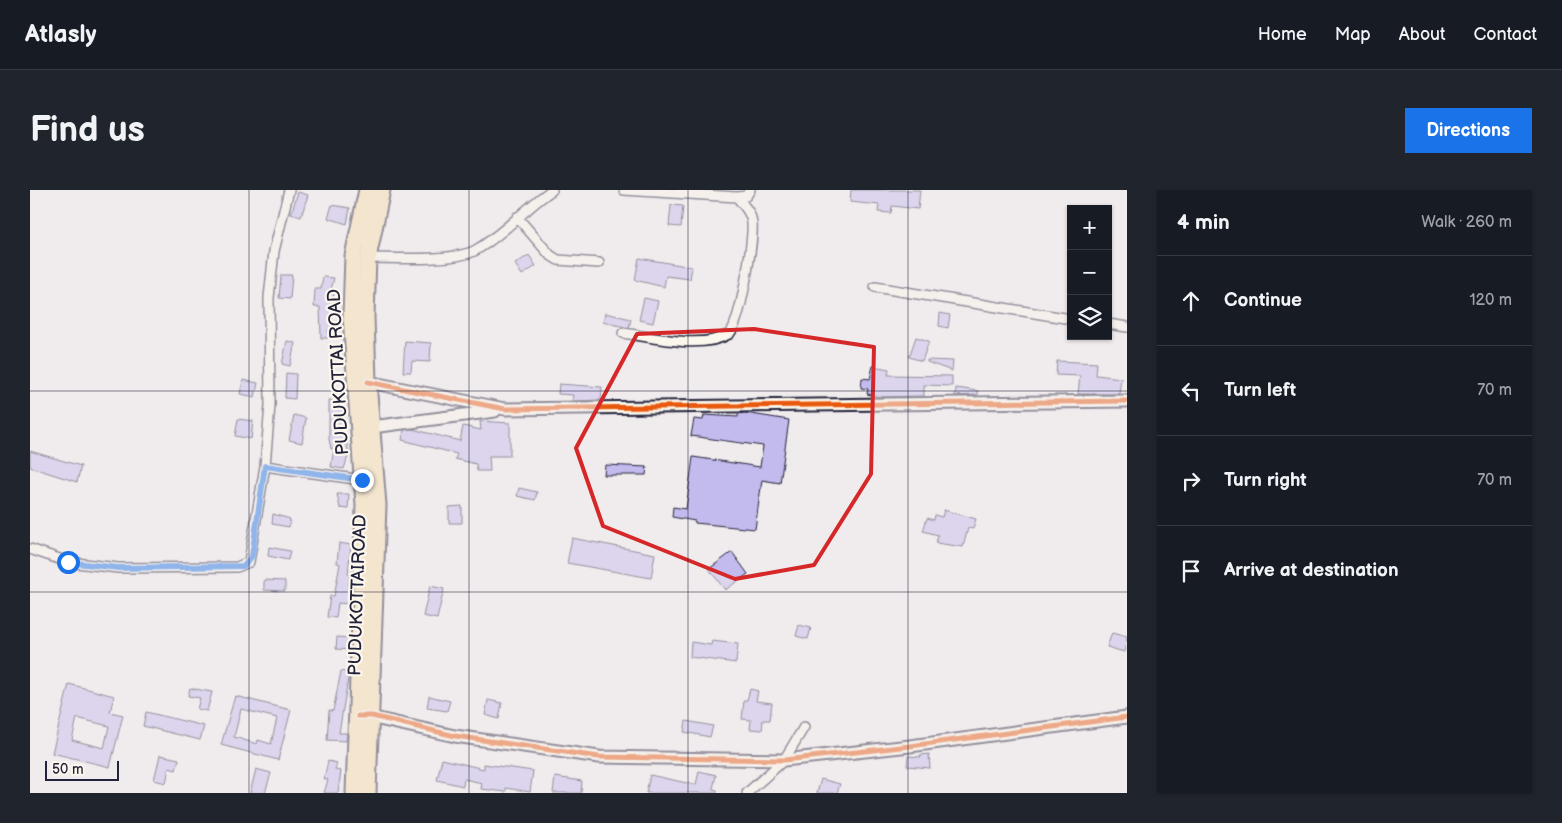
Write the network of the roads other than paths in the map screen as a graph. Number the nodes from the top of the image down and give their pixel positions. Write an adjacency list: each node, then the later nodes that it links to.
1 (289, 190): 20 (street)
2 (367, 190): 21 (highway, PUDUKOTTAI ROAD)
3 (382, 190): 9 (highway, PUDUKOTTAIROAD)
4 (552, 190): 8 (street)
5 (624, 190): 7 (street)
6 (750, 190): 7 (street)
7 (737, 197): 15 (street)
8 (516, 218): 9 (street); 10 (street)
9 (368, 258): 16 (highway, PUDUKOTTAIROAD)
10 (599, 263)
11 (876, 287): 12 (street)
12 (1067, 318)
13 (1112, 325): 14 (street)
14 (1127, 327)
15 (623, 332)
16 (368, 382): 18 (street); 19 (highway, PUDUKOTTAIROAD)
17 (1127, 401): 18 (street)
18 (504, 409): 19 (street)
19 (372, 427): 23 (highway, PUDUKOTTAIROAD)
20 (265, 466): 21 (street); 22 (street)
21 (362, 480): 23 (highway, PUDUKOTTAI ROAD)
22 (30, 549)
23 (365, 716): 26 (street); 27 (highway, PUDUKOTTAI ROAD); 28 (highway, PUDUKOTTAIROAD)
24 (1127, 717): 26 (street)
25 (804, 727): 26 (street)
26 (784, 760): 29 (street)
27 (354, 793)
28 (368, 793)
29 (747, 793)

